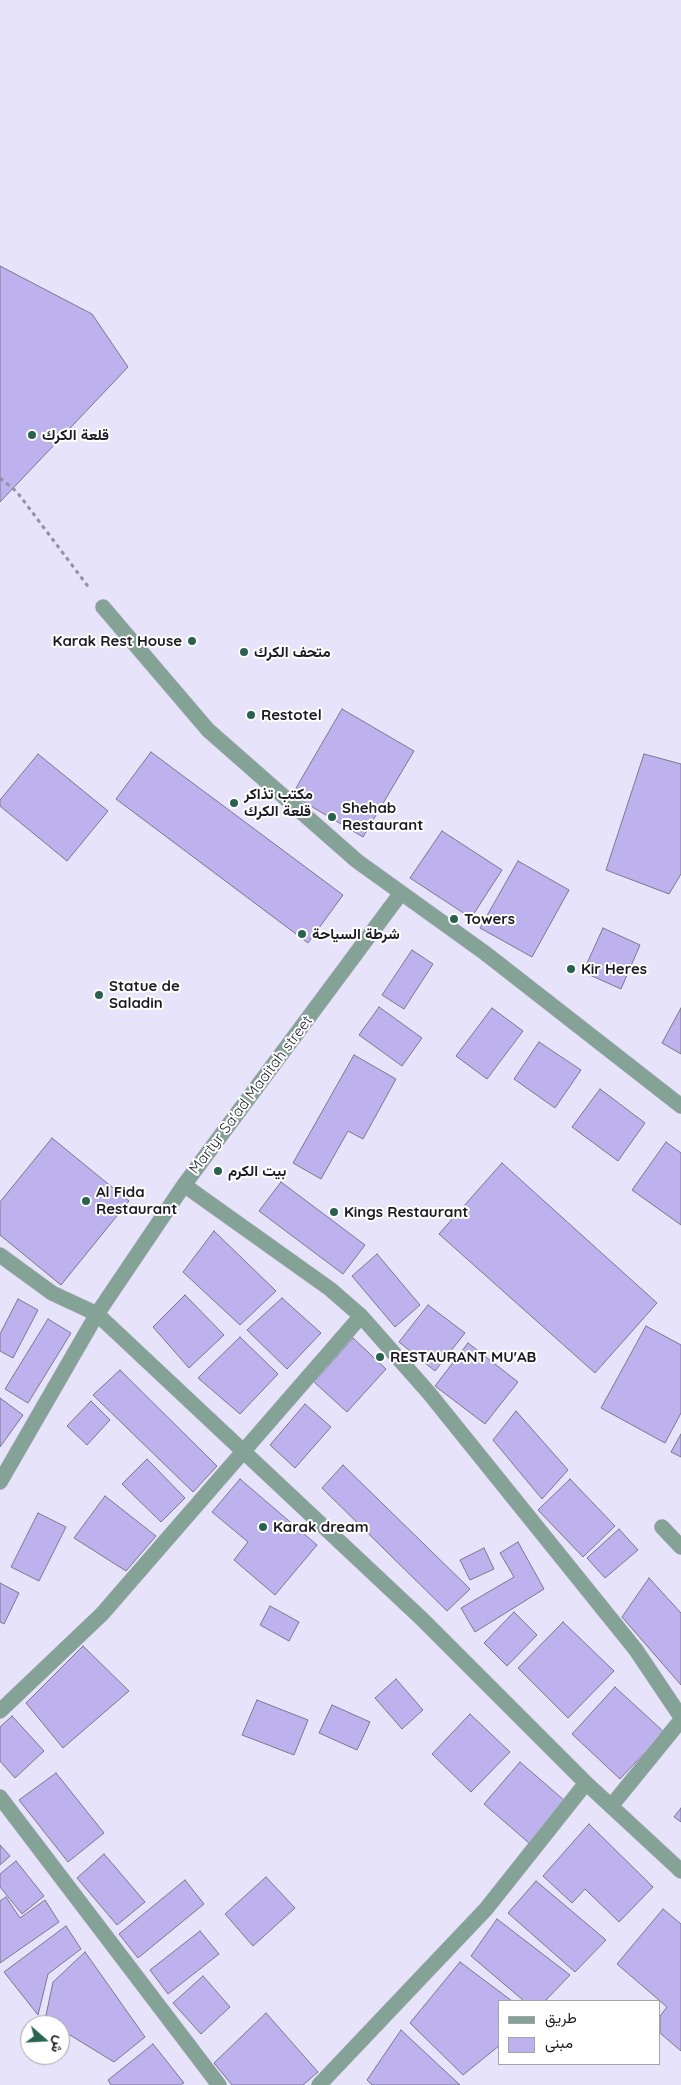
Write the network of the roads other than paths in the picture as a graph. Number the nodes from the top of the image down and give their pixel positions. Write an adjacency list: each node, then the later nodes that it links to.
1 (103, 607): 2 (street)
2 (401, 893): 3 (street); 4 (street, Martyr Sa'ad Maaitah street)
3 (681, 1106)
4 (184, 1185): 6 (street, Martyr Sa'ad Maaitah street); 7 (street)
5 (0, 1255): 6 (street)
6 (98, 1314): 8 (street); 9 (street, Martyr Sa'ad Maaitah street)
7 (361, 1316): 8 (street); 13 (street)
8 (243, 1451): 12 (street); 14 (street)
9 (0, 1482)
10 (662, 1527): 11 (street)
11 (681, 1547)
12 (0, 1711)
13 (681, 1718): 16 (street)
14 (586, 1783): 16 (street); 19 (street)
15 (0, 1797): 18 (street)
16 (612, 1806): 17 (street)
17 (681, 1871)
18 (219, 2085)
19 (319, 2085)

